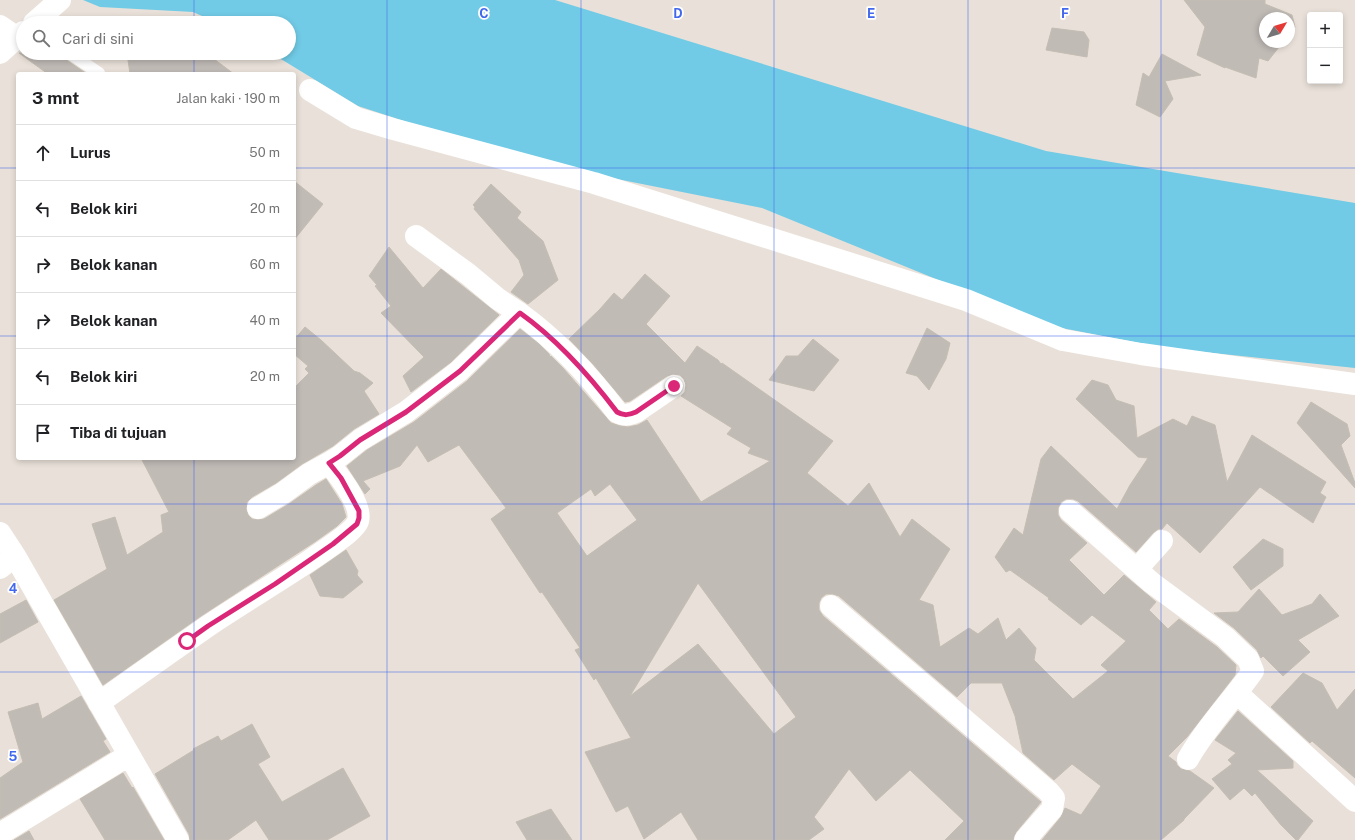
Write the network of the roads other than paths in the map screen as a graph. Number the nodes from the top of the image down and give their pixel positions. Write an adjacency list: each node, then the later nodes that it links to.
1 (59, 1): 2 (street)
2 (42, 16)
3 (13, 32): 4 (street)
4 (0, 53)
5 (79, 60): 6 (lane)
6 (96, 72)
7 (310, 90): 10 (street)
8 (416, 236): 9 (street)
9 (520, 313): 11 (street); 12 (street)
10 (1355, 384)
11 (674, 386)
12 (329, 463): 13 (street); 21 (street)
13 (258, 508)
14 (1070, 511): 18 (street)
15 (0, 533): 17 (street)
16 (1162, 541): 18 (street)
17 (8, 562): 21 (street)
18 (1137, 569): 20 (street)
19 (831, 606): 27 (street)
20 (1237, 693): 23 (street); 24 (street)
21 (99, 703): 22 (street)
22 (129, 755): 25 (street); 26 (street)
23 (1188, 759)
24 (1355, 801)
25 (0, 834)
26 (178, 840)
27 (1025, 840)

